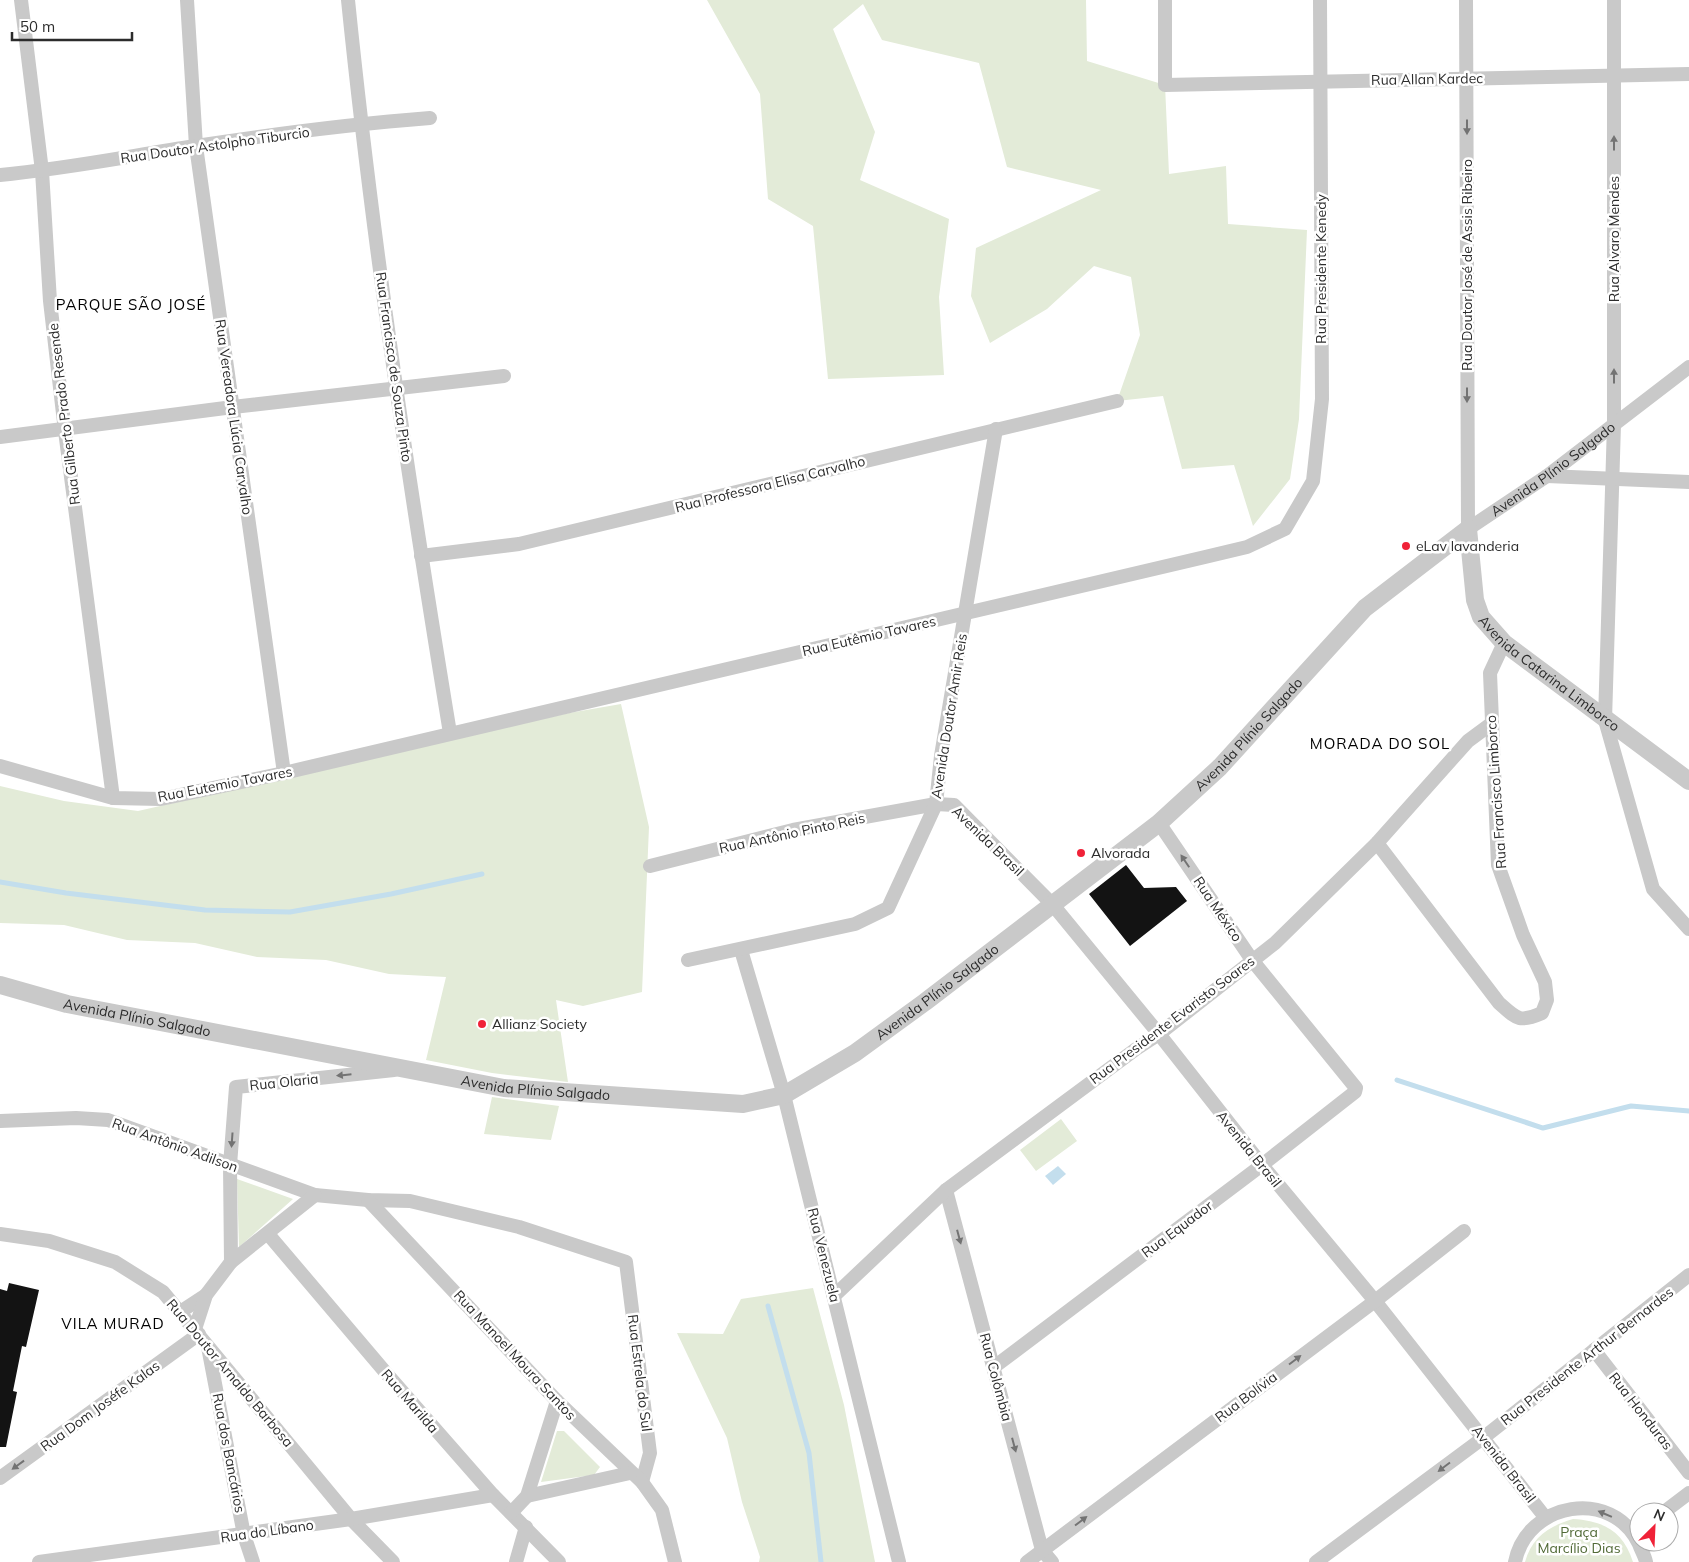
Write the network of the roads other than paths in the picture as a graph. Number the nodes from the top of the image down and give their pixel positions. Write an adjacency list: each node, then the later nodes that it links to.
1 (21, 0): 15 (street, Rua Gilberto Prado Resende)
2 (187, 0): 14 (street, Rua Vereadora Lúcia Carvalho)
3 (348, 0): 13 (street, Rua Francisco de Souza Pinto)
4 (1165, 0): 11 (street, Rua Allan Kardec)
5 (1320, 0): 11 (street, Rua Presidente Kenedy)
6 (1466, 0): 10 (street, Rua Doutor José de Assis Ribeiro)
7 (1614, 0): 9 (street, Rua Alvaro Mendes)
8 (1689, 74): 9 (street, Rua Allan Kardec)
9 (1614, 76): 10 (street, Rua Allan Kardec); 22 (street, Rua Alvaro Mendes, one-way to 9)
10 (1466, 78): 11 (street, Rua Allan Kardec); 30 (street, Rua Doutor José de Assis Ribeiro, one-way to 30)
11 (1320, 82): 29 (street, Rua Presidente Kenedy)
12 (430, 118): 13 (street, Rua Doutor Astolpho Tiburcio)
13 (361, 123): 14 (street, Rua Doutor Astolpho Tiburcio); 19 (street, Rua Francisco de Souza Pinto)
14 (196, 146): 15 (street, Rua Doutor Astolpho Tiburcio); 21 (street, Rua Vereadora Lúcia Carvalho)
15 (42, 171): 16 (street, Rua Doutor Astolpho Tiburcio); 24 (street, Rua Gilberto Prado Resende)
16 (0, 175)
17 (1689, 367): 22 (street, Avenida Plínio Salgado)
18 (504, 376): 19 (street)
19 (397, 389): 21 (street); 31 (street, Rua Francisco de Souza Pinto)
20 (1117, 401): 23 (street, Rua Professora Elisa Carvalho)
21 (233, 407): 24 (street); 38 (street, Rua Vereadora Lúcia Carvalho)
22 (1614, 424): 26 (street, Avenida Plínio Salgado); 27 (street, Rua Alvaro Mendes)
23 (996, 429): 31 (street, Rua Professora Elisa Carvalho); 32 (street, Avenida Doutor Amir Reis)
24 (65, 431): 25 (street); 40 (street, Rua Gilberto Prado Resende)
25 (0, 437)
26 (1547, 476): 27 (street); 30 (street, Avenida Plínio Salgado)
27 (1612, 479): 28 (street); 34 (street, Rua Alvaro Mendes)
28 (1689, 482)
29 (1285, 529): 32 (street, Rua Eutêmio Tavares)
30 (1468, 529): 33 (street, Avenida Catarina Limborco); 42 (street, Avenida Plínio Salgado)
31 (421, 556): 36 (street, Rua Francisco de Souza Pinto)
32 (966, 614): 36 (street, Rua Eutêmio Tavares); 41 (street, Avenida Doutor Amir Reis)
33 (1504, 643): 34 (street, Avenida Catarina Limborco); 35 (street, Rua Francisco Limborco)
34 (1605, 720): 39 (street, Avenida Catarina Limborco); 46 (street, Rua Alvaro Mendes)
35 (1491, 724): 43 (street, Rua Presidente Evaristo Soares); 43 (street, Rua Francisco Limborco)
36 (450, 733): 38 (street, Rua Eutemio Tavares)
37 (0, 766): 40 (street, Rua Eutemio Tavares)
38 (284, 773): 40 (street, Rua Eutemio Tavares)
39 (1689, 781)
40 (113, 798)
41 (936, 804): 44 (street, Rua Antônio Pinto Reis); 45 (street, Avenida Brasil); 47 (street, Avenida Doutor Amir Reis)
42 (1159, 822): 45 (street, Avenida Plínio Salgado); 49 (street, Rua México, one-way to 42)
43 (1377, 843): 49 (street, Rua Presidente Evaristo Soares)
44 (650, 866)
45 (1053, 905): 51 (street, Avenida Brasil); 54 (street, Avenida Plínio Salgado)
46 (1689, 930)
47 (741, 950): 48 (street, Avenida Doutor Amir Reis); 54 (street, Rua Venezuela)
48 (688, 960)
49 (1252, 960): 51 (street, Rua Presidente Evaristo Soares); 53 (street, Rua México)
50 (0, 985): 52 (street, Avenida Plínio Salgado)
51 (1159, 1034): 57 (street, Avenida Brasil); 58 (street, Rua Presidente Evaristo Soares)
52 (410, 1069): 54 (street, Avenida Plínio Salgado); 56 (street, Rua Olaria, one-way to 56)
53 (1356, 1088): 57 (street, Rua Equador)
54 (784, 1096): 68 (street, Rua Venezuela)
55 (0, 1122): 56 (street, Rua Antônio Adilson)
56 (230, 1165): 59 (street, Rua Antônio Adilson); 64 (street)
57 (1262, 1165): 69 (street, Avenida Brasil); 73 (street, Rua Equador)
58 (946, 1190): 68 (street, Rua Presidente Evaristo Soares); 73 (street, Rua Colômbia, one-way to 73)
59 (315, 1195): 60 (street, Rua Antônio Adilson); 63 (street)
60 (368, 1200): 65 (street, Rua Antônio Adilson); 74 (street, Rua Manoel Moura Santos)
61 (1464, 1231): 69 (street, Rua Bolívia)
62 (0, 1234): 70 (street, Rua Doutor Arnaldo Barbosa)
63 (268, 1234): 64 (street); 81 (street, Rua Marilda)
64 (230, 1262): 67 (street)
65 (626, 1262): 79 (street, Rua Estrela do Sul)
66 (1689, 1275): 72 (street, Rua Presidente Arthur Bernardes)
67 (206, 1295): 70 (street); 71 (street)
68 (834, 1296): 97 (street, Rua Venezuela)
69 (1375, 1301): 75 (street, Avenida Brasil); 90 (street, Rua Bolívia, one-way to 69)
70 (180, 1312): 71 (street, Rua Doutor Arnaldo Barbosa)
71 (201, 1336): 78 (street, Rua Dom Joséfe Kalas, one-way to 78); 86 (street, Rua Doutor Arnaldo Barbosa); 89 (street, Rua dos Bancários)
72 (1594, 1350): 75 (street, Rua Presidente Arthur Bernardes); 77 (street, Rua Honduras)
73 (994, 1367): 90 (street, Rua Colômbia, one-way to 90)
74 (557, 1401): 76 (street, Rua Manoel Moura Santos); 82 (street)
75 (1484, 1438): 85 (street, Avenida Brasil); 100 (street, Rua Presidente Arthur Bernardes, one-way to 100)
76 (630, 1473): 79 (street, Rua Manoel Moura Santos); 82 (street)
77 (1689, 1473)
78 (0, 1478)
79 (642, 1482): 96 (street, Rua Manoel Moura Santos)
80 (1689, 1492): 83 (street)
81 (493, 1496): 84 (street, Rua Marilda); 86 (street, Rua do Líbano)
82 (527, 1496): 84 (street)
83 (1676, 1502)
84 (511, 1513): 87 (street, Rua Marilda)
85 (1545, 1517): 88 (street, one-way to 85); 101 (street)
86 (352, 1519): 89 (street, Rua do Líbano); 93 (street, Rua Doutor Arnaldo Barbosa)
87 (526, 1527): 94 (street); 95 (street, Rua Marilda)
88 (1629, 1527)
89 (244, 1535): 91 (street, Rua do Líbano); 92 (street, Rua dos Bancários)
90 (1042, 1550): 98 (street, Rua Bolívia); 99 (street, Rua Colômbia)
91 (39, 1562)
92 (253, 1562)
93 (393, 1562)
94 (516, 1562)
95 (559, 1562)
96 (675, 1562)
97 (899, 1562)
98 (1027, 1562)
99 (1052, 1562)
100 (1316, 1562)
101 (1515, 1562)

